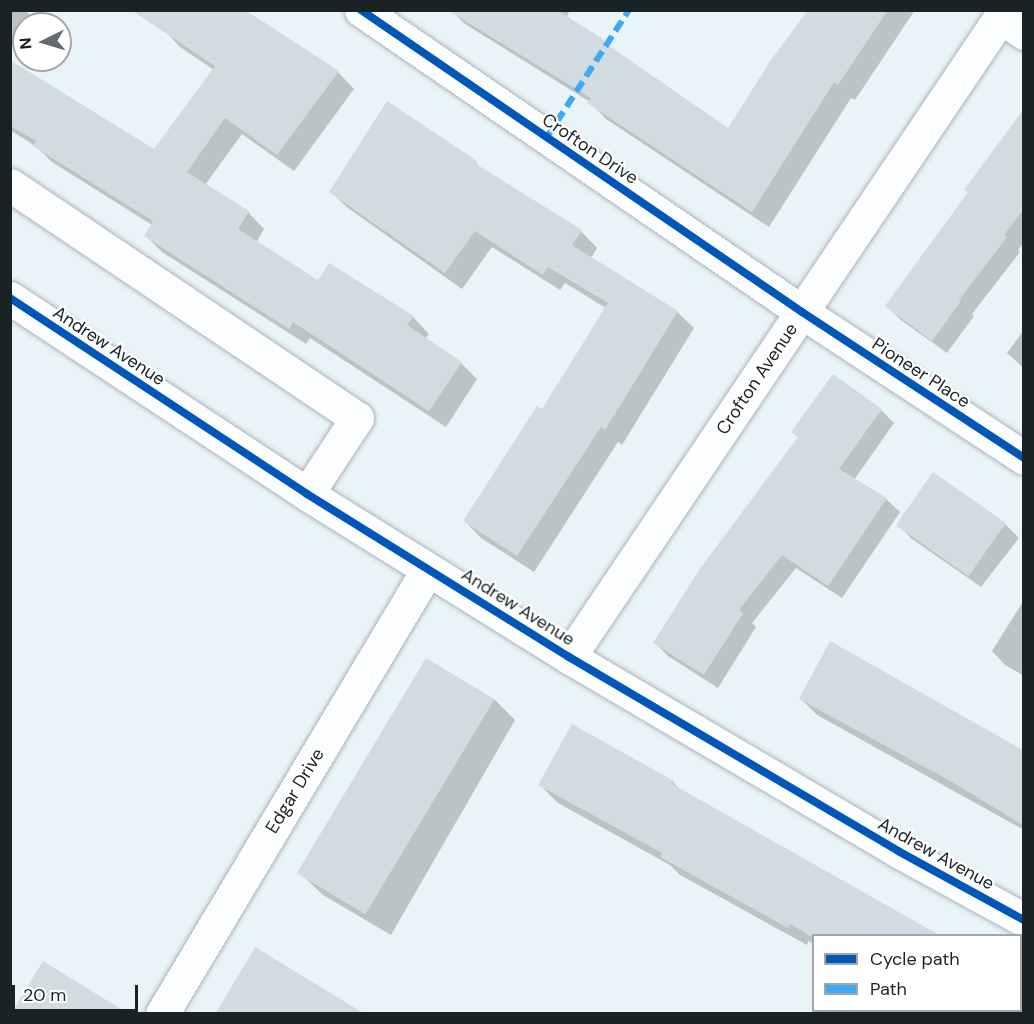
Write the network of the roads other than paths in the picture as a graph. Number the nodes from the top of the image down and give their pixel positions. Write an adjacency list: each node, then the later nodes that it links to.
1 (361, 10): 5 (street, Crofton Drive)
2 (1010, 20): 5 (street, Crofton Avenue)
3 (10, 185): 7 (street)
4 (10, 298): 7 (street, Andrew Avenue)
5 (802, 312): 6 (street, Pioneer Place); 9 (street, Crofton Avenue)
6 (1023, 458)
7 (307, 494): 8 (street, Andrew Avenue)
8 (428, 569): 9 (street, Andrew Avenue); 11 (street, Edgar Drive)
9 (569, 657): 10 (street, Andrew Avenue)
10 (1023, 920)
11 (162, 1014)

